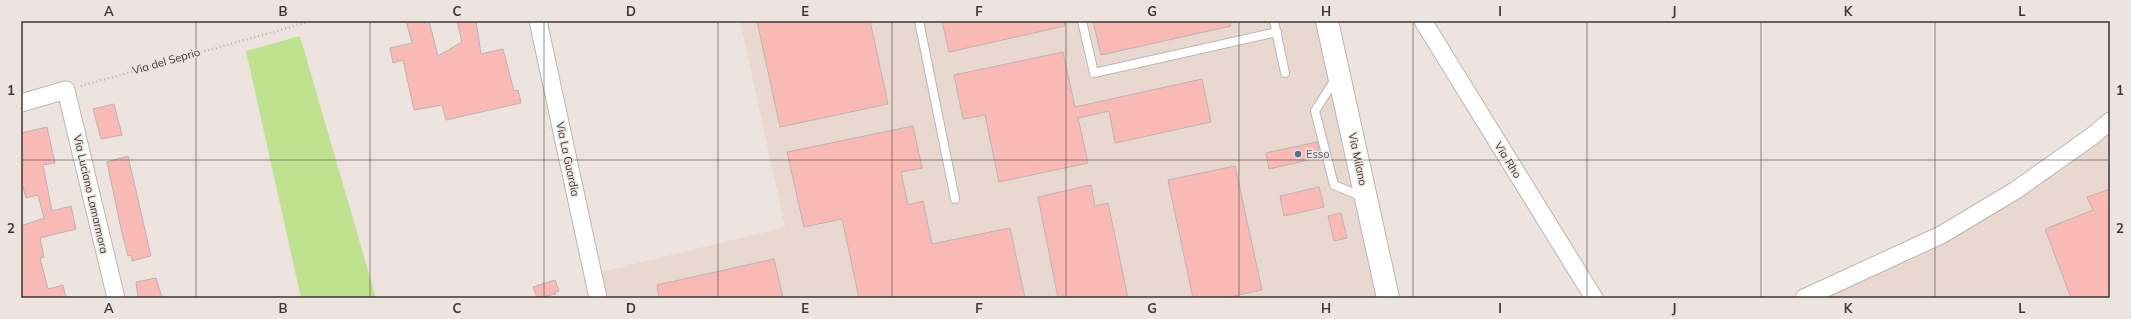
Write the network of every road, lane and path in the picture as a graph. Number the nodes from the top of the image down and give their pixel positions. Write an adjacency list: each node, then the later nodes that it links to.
1 (312, 21): 11 (path, Via del Seprio)
2 (538, 21): 17 (street, Via La Guardia)
3 (919, 21): 15 (lane)
4 (1082, 21): 8 (lane)
5 (1274, 21): 8 (lane)
6 (1327, 21): 10 (main road, Via Milano)
7 (1423, 21): 19 (street, Via Rho)
8 (1277, 32): 9 (lane)
9 (1285, 73)
10 (1339, 74): 14 (main road, Via Milano); 14 (lane)
11 (66, 90): 12 (street); 16 (street, Via Luciano Lamarmora)
12 (21, 103)
13 (2110, 121): 20 (street)
14 (1366, 198): 18 (main road, Via Milano)
15 (955, 199)
16 (116, 298)
17 (598, 298)
18 (1388, 298)
19 (1594, 298)
20 (1804, 298)

